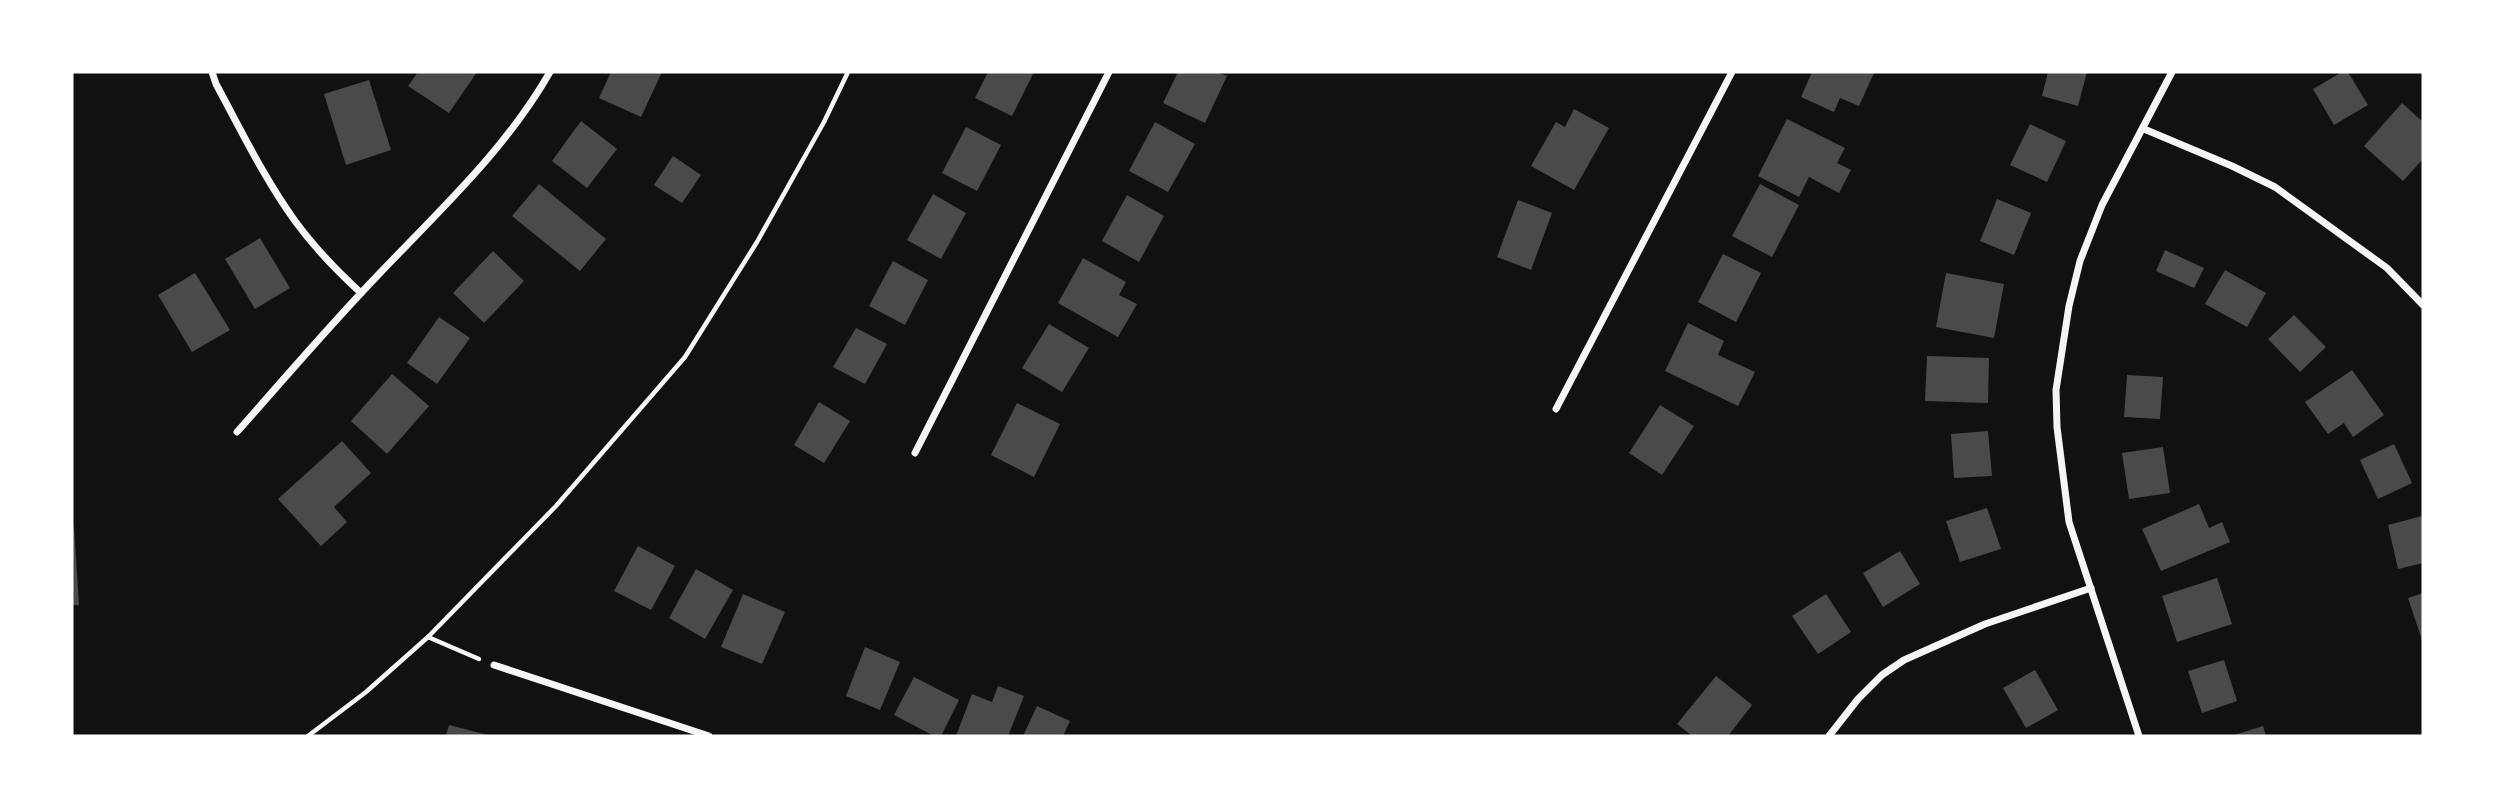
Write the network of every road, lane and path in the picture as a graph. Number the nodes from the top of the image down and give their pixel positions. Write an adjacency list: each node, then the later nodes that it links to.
1 (212, 72): 8 (street)
2 (550, 72): 8 (street)
3 (848, 72): 14 (path)
4 (1109, 72): 12 (street)
5 (1732, 72): 10 (street)
6 (2172, 72): 7 (street)
7 (2144, 129): 9 (street); 13 (street)
8 (361, 293): 11 (street)
9 (2423, 305)
10 (1556, 410)
11 (237, 432)
12 (915, 453)
13 (2091, 588): 18 (street); 19 (street)
14 (428, 637): 15 (path); 16 (path)
15 (494, 665): 17 (street)
16 (308, 736)
17 (709, 736)
18 (1829, 736)
19 (2138, 736)

